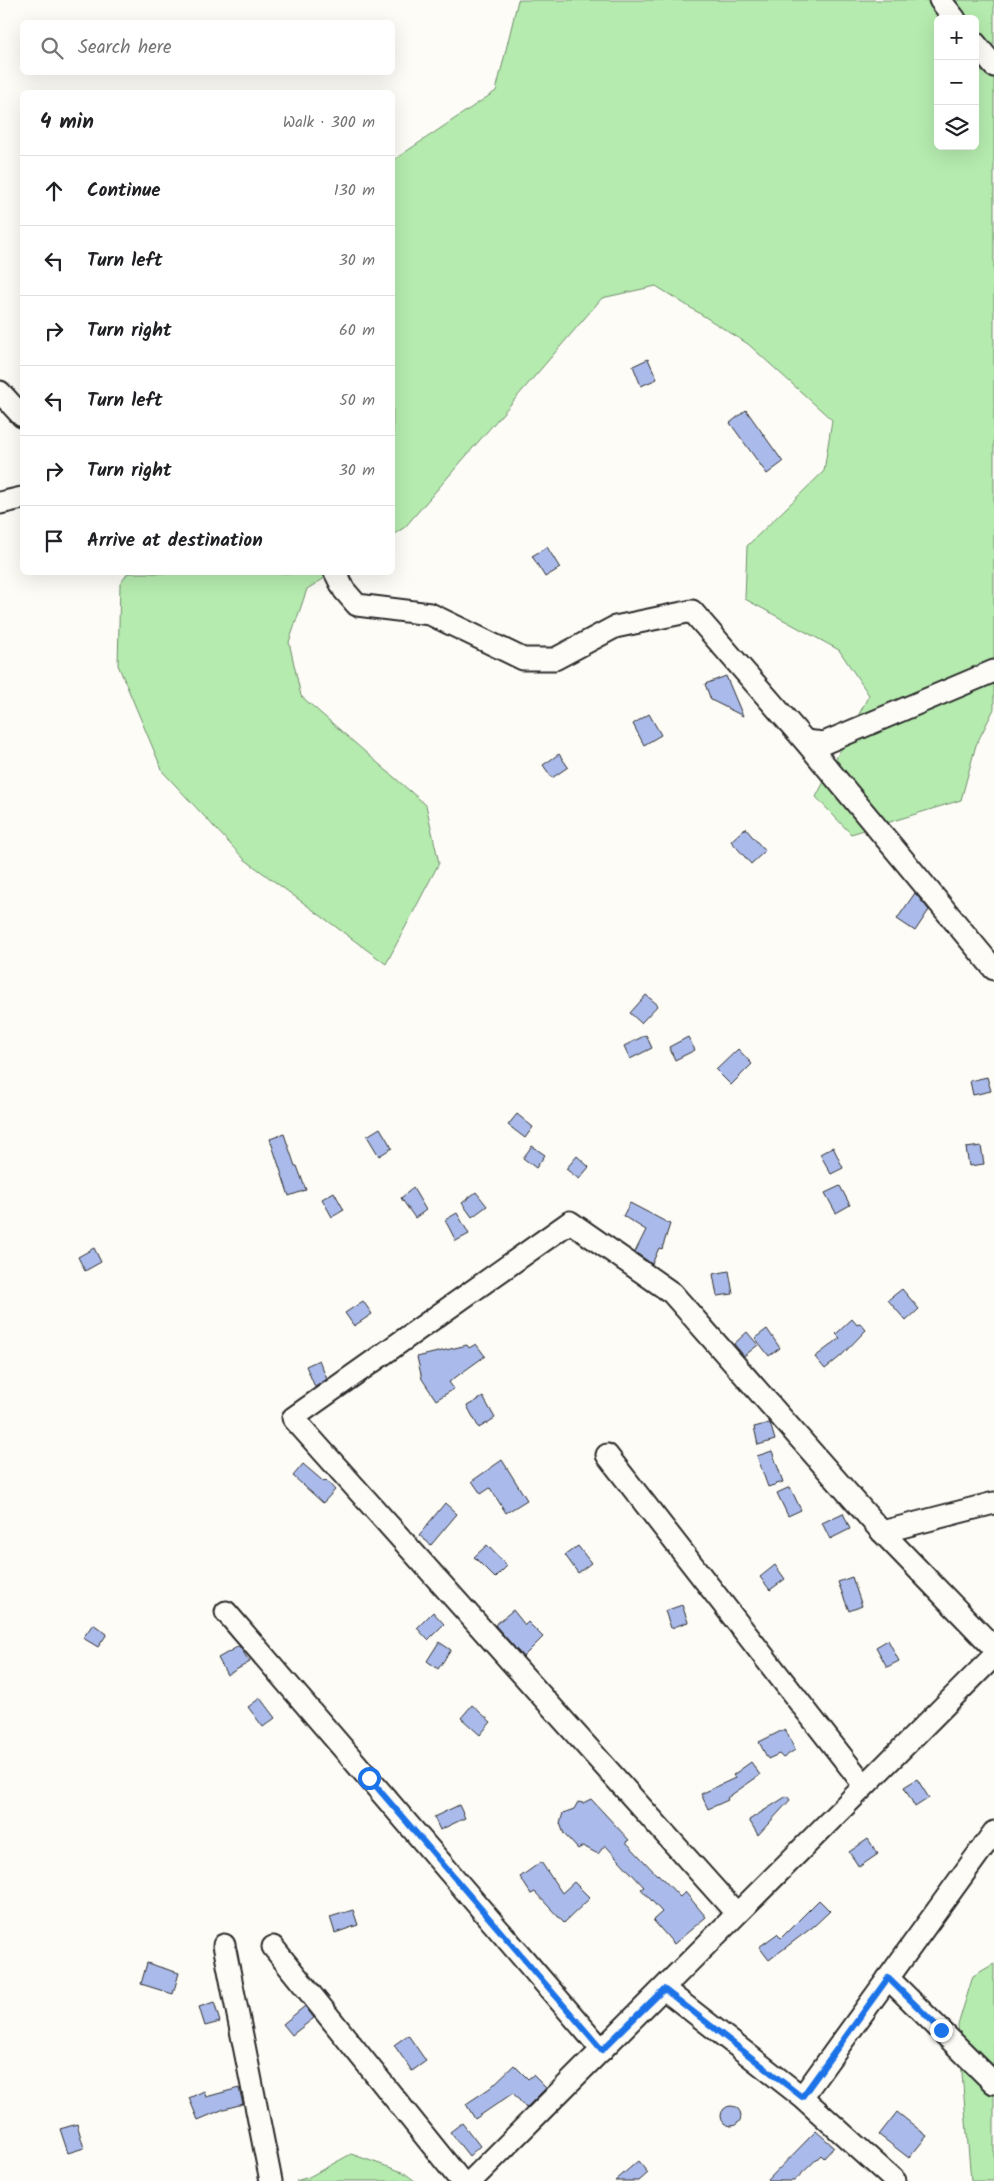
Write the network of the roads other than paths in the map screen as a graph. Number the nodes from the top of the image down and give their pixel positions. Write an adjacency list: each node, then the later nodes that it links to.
1 (940, 0): 2 (street)
2 (952, 15)
3 (979, 49): 4 (street)
4 (994, 66)
5 (0, 392): 6 (street)
6 (20, 414)
7 (20, 498): 8 (street)
8 (0, 503)
9 (336, 575): 11 (street)
10 (994, 671): 11 (street)
11 (805, 741): 12 (street)
12 (994, 969)
13 (608, 1455): 19 (street)
14 (994, 1503): 15 (street)
15 (882, 1532): 17 (street); 21 (street)
16 (226, 1612): 26 (street)
17 (994, 1648)
18 (994, 1656): 19 (street)
19 (864, 1785): 21 (street)
20 (994, 1832): 24 (street)
21 (736, 1913): 25 (street)
22 (224, 1945): 29 (street)
23 (273, 1947): 30 (street)
24 (888, 1978): 27 (street); 28 (street)
25 (664, 1989): 26 (street); 28 (street)
26 (602, 2050): 31 (street)
27 (994, 2083)
28 (802, 2097): 32 (street)
29 (271, 2181)
30 (461, 2181)
31 (471, 2181)
32 (895, 2181)

